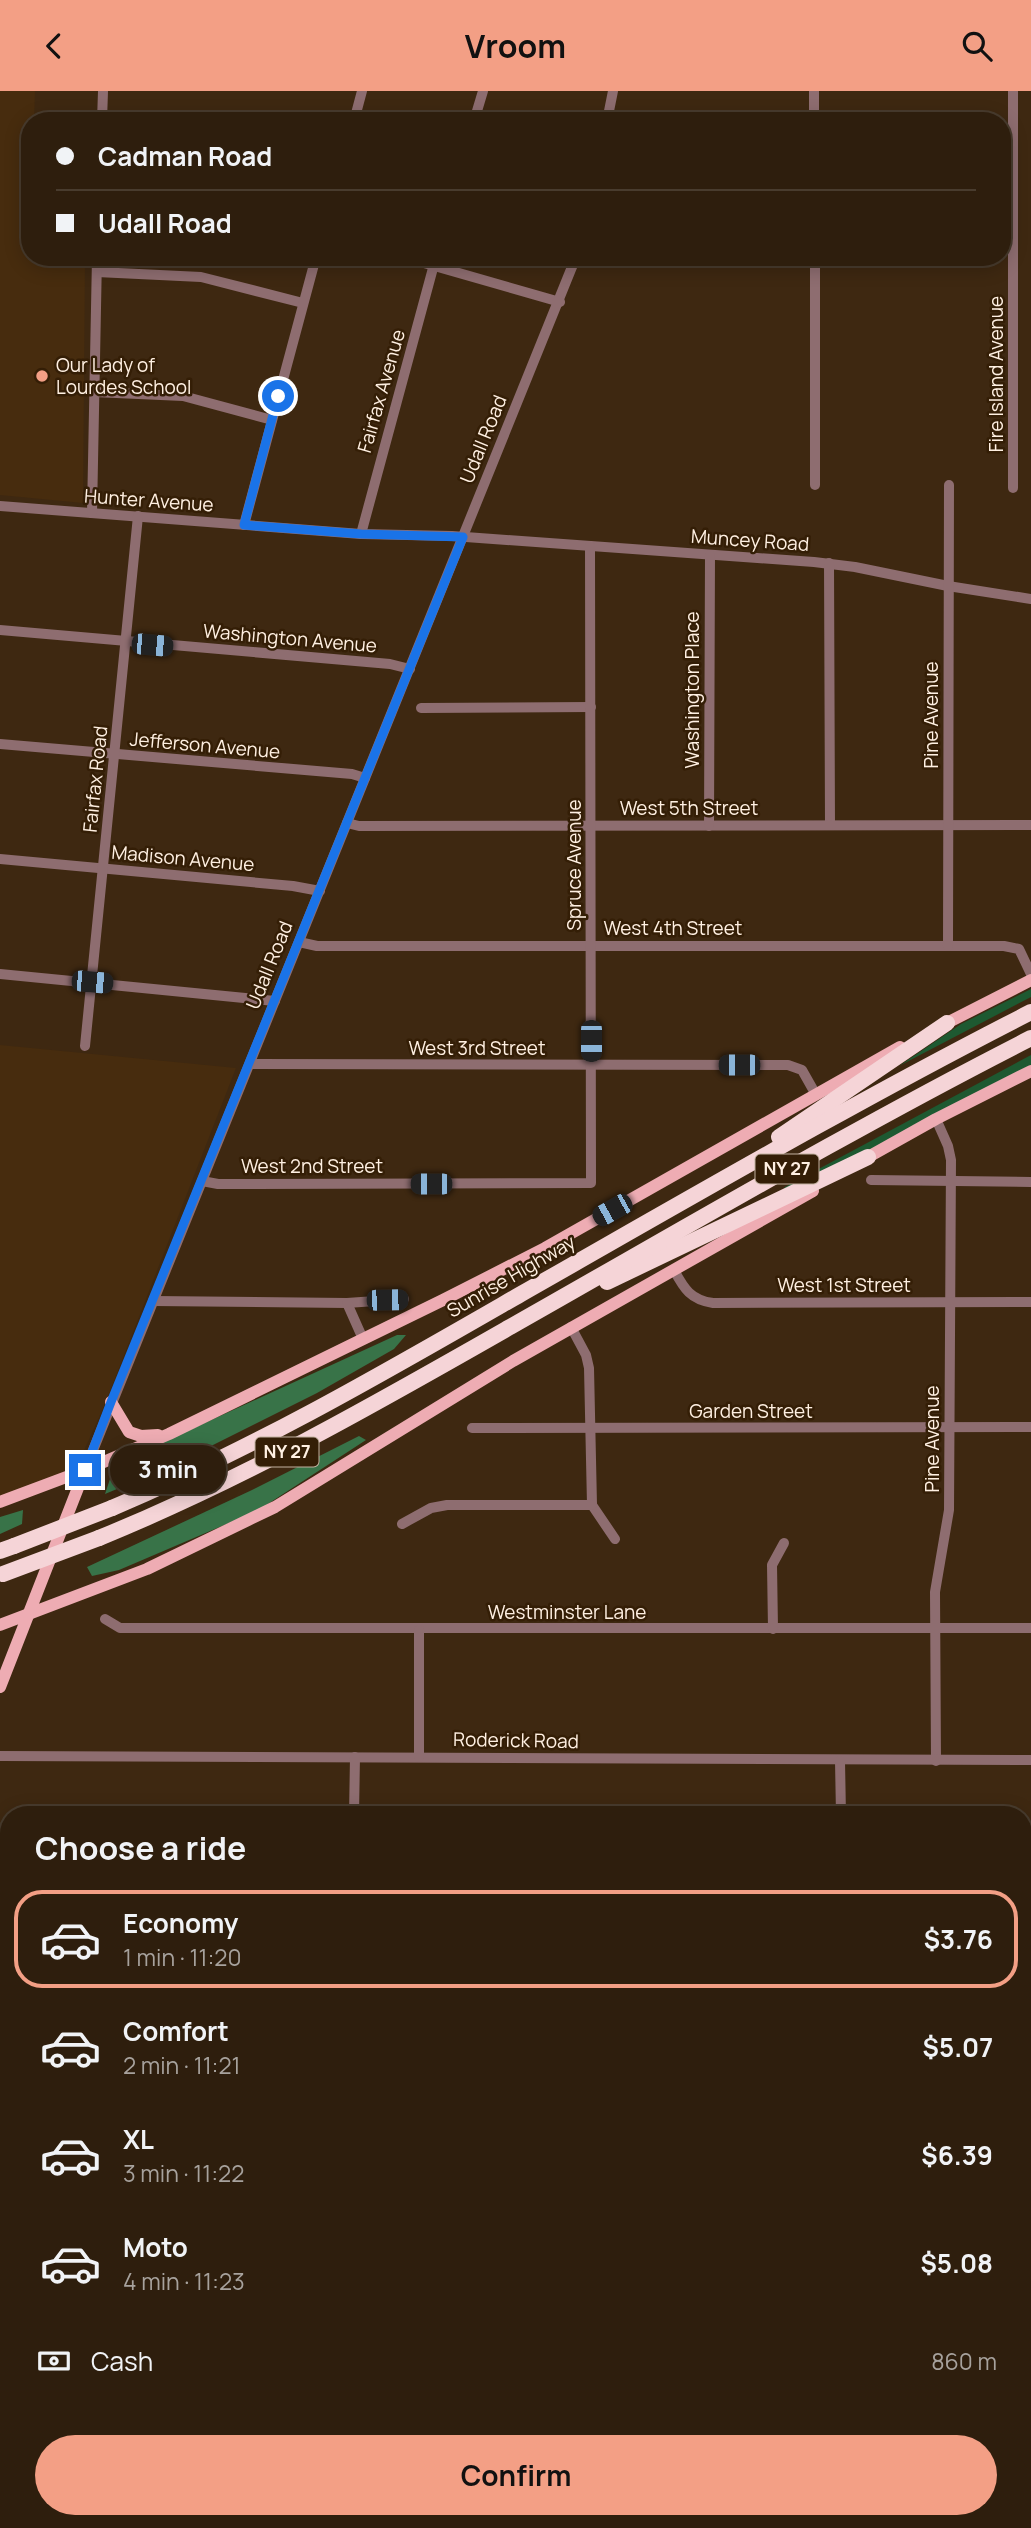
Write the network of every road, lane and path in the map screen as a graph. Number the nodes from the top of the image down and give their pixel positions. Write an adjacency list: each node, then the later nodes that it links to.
1 (103, 91): 7 (street)
2 (362, 91): 8 (street)
3 (483, 91): 9 (street)
4 (613, 91): 10 (street)
5 (814, 91): 11 (street)
6 (1013, 91): 25 (street, Fire Island Avenue)
7 (102, 112)
8 (356, 112)
9 (477, 112)
10 (609, 112)
11 (814, 112)
12 (97, 266): 18 (street)
13 (313, 266): 20 (street)
14 (434, 266): 30 (street, Fairfax Avenue)
15 (448, 266): 19 (street)
16 (573, 266): 19 (street, Udall Road)
17 (815, 266): 23 (street)
18 (97, 272): 20 (street); 21 (street)
19 (560, 302): 31 (street, Udall Road)
20 (303, 303): 22 (street)
21 (94, 392): 22 (street); 27 (street)
22 (272, 420): 29 (street)
23 (815, 485)
24 (949, 485): 35 (street, Pine Avenue)
25 (1013, 488)
26 (0, 506): 27 (street, Hunter Avenue)
27 (92, 513): 28 (street, Hunter Avenue)
28 (138, 516): 29 (street, Hunter Avenue); 38 (street, Fairfax Road)
29 (244, 525): 30 (street, Hunter Avenue)
30 (361, 534): 31 (street, Hunter Avenue)
31 (463, 537): 32 (street, Muncey Road); 39 (street, Udall Road)
32 (590, 546): 33 (street, Muncey Road); 40 (street, Spruce Avenue)
33 (710, 555): 34 (street, Muncey Road); 50 (street, Washington Place)
34 (829, 563): 35 (street, Muncey Road); 46 (street)
35 (948, 586): 36 (street, Muncey Road); 47 (street, Pine Avenue)
36 (1031, 599)
37 (0, 630): 38 (street, Washington Avenue)
38 (126, 642): 39 (street, Washington Avenue); 43 (street, Fairfax Road)
39 (410, 669): 44 (street, Udall Road)
40 (591, 707): 41 (street); 49 (street, Spruce Avenue)
41 (421, 708)
42 (0, 744): 43 (street, Jefferson Avenue)
43 (115, 755): 44 (street, Jefferson Avenue); 52 (street, Fairfax Road)
44 (365, 778): 45 (street, Udall Road)
45 (347, 823): 49 (street, West 5th Street); 53 (street, Udall Road)
46 (830, 825): 47 (street, West 5th Street); 50 (street, West 5th Street)
47 (948, 825): 48 (street, West 5th Street); 56 (street, Pine Avenue)
48 (1031, 825)
49 (591, 826): 50 (street, West 5th Street); 55 (street, Spruce Avenue)
50 (709, 826)
51 (0, 859): 52 (street, Madison Avenue)
52 (103, 869): 53 (street, Madison Avenue); 60 (street, Fairfax Road)
53 (320, 891): 54 (street, Udall Road)
54 (299, 942): 55 (street, West 4th Street); 61 (street, Udall Road)
55 (591, 946): 56 (street, West 4th Street); 67 (street, Spruce Avenue)
56 (948, 946): 58 (street, West 4th Street)
57 (0, 974): 60 (street)
58 (1031, 974)
59 (1031, 980): 63 (main road, Sunrise Highway)
60 (92, 982): 61 (street); 65 (street, Fairfax Road)
61 (275, 1001): 66 (street, Udall Road)
62 (1031, 1012): 72 (highway, Sunrise Highway / NY 27)
63 (947, 1023): 69 (main road, Sunrise Highway); 72 (highway)
64 (1031, 1038): 84 (highway, NY 27)
65 (85, 1046)
66 (250, 1064): 67 (street, West 3rd Street); 74 (street, Udall Road)
67 (591, 1065): 69 (street, West 3rd Street); 77 (street, Spruce Avenue)
68 (1031, 1071): 70 (main road)
69 (816, 1093): 86 (main road, Sunrise Highway)
70 (936, 1119): 71 (main road); 75 (street, Pine Avenue)
71 (867, 1157): 78 (main road); 84 (highway)
72 (730, 1174): 99 (highway, Sunrise Highway / NY 27, bridge)
73 (871, 1180): 75 (street)
74 (202, 1181): 77 (street, West 2nd Street); 80 (street, Udall Road)
75 (950, 1182): 76 (street); 81 (street, Pine Avenue)
76 (1031, 1182)
77 (591, 1183)
78 (674, 1270): 81 (street, West 1st Street); 85 (main road)
79 (404, 1299): 83 (street)
80 (153, 1301): 83 (street); 87 (street, Udall Road)
81 (949, 1302): 82 (street, West 1st Street); 88 (street, Pine Avenue)
82 (1031, 1302)
83 (346, 1303): 86 (street)
84 (546, 1307): 100 (highway, NY 27, bridge)
85 (571, 1327): 91 (street); 101 (main road)
86 (363, 1339): 92 (main road, Sunrise Highway)
87 (111, 1402): 92 (main road); 93 (street, Udall Road)
88 (949, 1427): 89 (street, Garden Street); 91 (street, Garden Street); 104 (street, Pine Avenue)
89 (1031, 1427)
90 (472, 1428): 91 (street, Garden Street)
91 (590, 1429): 95 (street)
92 (169, 1434): 93 (main road, Sunrise Highway)
93 (85, 1470): 94 (main road, Sunrise Highway); 101 (main road, Udall Road)
94 (0, 1502)
95 (592, 1505): 96 (street); 97 (street)
96 (402, 1524)
97 (615, 1539)
98 (784, 1543): 107 (street)
99 (7, 1548)
100 (2, 1575)
101 (29, 1614): 103 (main road); 108 (main road, Udall Road)
102 (105, 1619): 106 (street, Westminster Lane)
103 (0, 1625)
104 (935, 1628): 105 (street, Westminster Lane); 107 (street, Westminster Lane); 115 (street, Pine Avenue)
105 (1031, 1628)
106 (419, 1629): 107 (street, Westminster Lane); 112 (street)
107 (773, 1629)
108 (3, 1669): 109 (main road, Udall Road)
109 (0, 1687)
110 (0, 1756): 111 (street, Roderick Road)
111 (355, 1757): 112 (street, Roderick Road); 116 (street)
112 (419, 1757): 114 (street, Roderick Road)
113 (1031, 1760): 115 (street, Roderick Road)
114 (841, 1761): 115 (street, Roderick Road); 117 (street)
115 (936, 1761)
116 (354, 1806)
117 (841, 1806)

